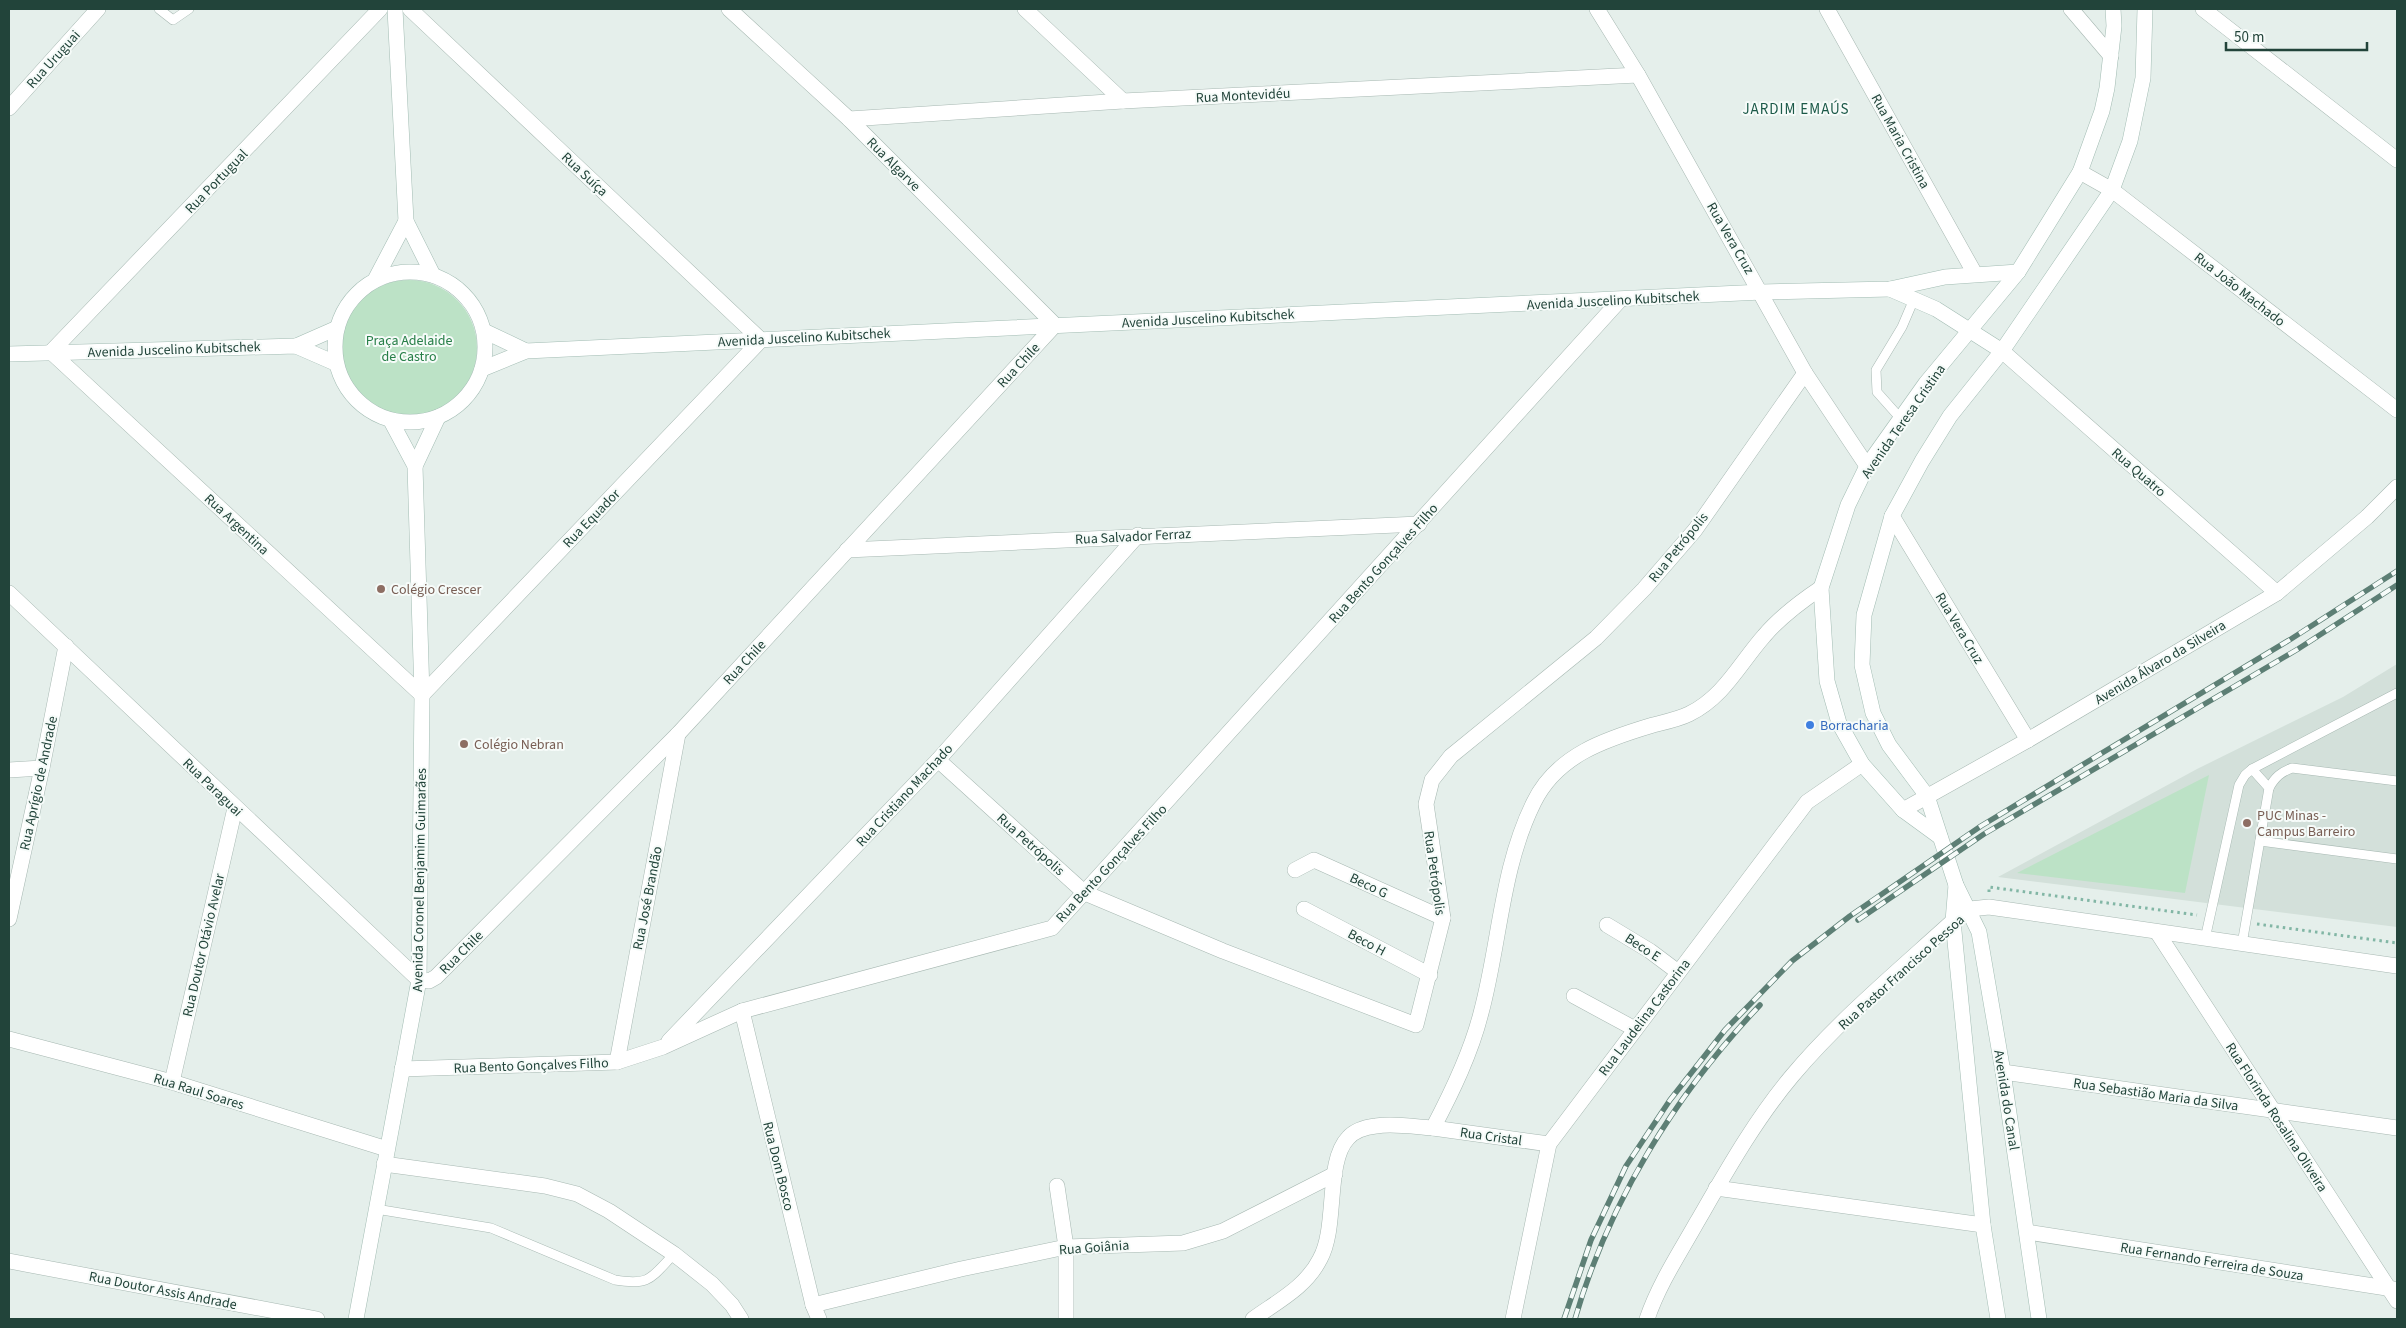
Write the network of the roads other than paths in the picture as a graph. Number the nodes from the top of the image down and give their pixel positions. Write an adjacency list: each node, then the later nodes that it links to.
1 (98, 9): 18 (street, Rua Uruguai)
2 (159, 9): 3 (lane)
3 (189, 9)
4 (380, 9): 40 (street, Rua Portugual)
5 (395, 9): 23 (street)
6 (410, 9): 36 (street, Rua Suíça)
7 (728, 9): 19 (street, Rua Algarve)
8 (1025, 9): 17 (street)
9 (1597, 9): 16 (street, Rua Vera Cruz)
10 (1827, 9): 25 (street, Rua Maria Cristina)
11 (2071, 9): 15 (street)
12 (2113, 9): 15 (street, Avenida Teresa Cristina)
13 (2145, 9): 22 (street)
14 (2203, 9): 20 (street)
15 (2111, 56): 21 (street, Avenida Teresa Cristina)
16 (1638, 75): 17 (street, Rua Montevidéu); 29 (street, Rua Vera Cruz)
17 (1123, 101): 19 (street, Rua Montevidéu)
18 (9, 108)
19 (849, 119): 32 (street, Rua Algarve)
20 (2397, 160)
21 (2080, 172): 22 (street, Rua João Machado); 24 (street, Avenida Teresa Cristina)
22 (2112, 190): 39 (street); 45 (street, Rua João Machado)
23 (406, 221): 26 (street); 27 (street)
24 (2018, 272): 25 (street); 34 (street, Avenida Teresa Cristina)
25 (1975, 274): 28 (street)
26 (432, 275): 27 (street); 35 (street)
27 (375, 280): 33 (street)
28 (1890, 289): 29 (street, Avenida Juscelino Kubitschek); 30 (street, Rua Quatro)
29 (1762, 292): 31 (street, Avenida Juscelino Kubitschek); 44 (street, Rua Vera Cruz)
30 (1914, 299): 34 (street, Rua Quatro); 47 (lane)
31 (1620, 300): 32 (street, Avenida Juscelino Kubitschek); 53 (street, Rua Bento Gonçalves Filho)
32 (1055, 325): 36 (street, Avenida Juscelino Kubitschek); 55 (street, Rua Chile)
33 (337, 328): 37 (street); 42 (street)
34 (1971, 330): 39 (street, Rua Quatro); 47 (street, Avenida Teresa Cristina)
35 (484, 331): 38 (street, Avenida Juscelino Kubitschek); 43 (street)
36 (761, 340): 38 (street, Avenida Juscelino Kubitschek); 61 (street, Rua Equador)
37 (296, 346): 40 (street, Avenida Juscelino Kubitschek); 42 (street, Avenida Juscelino Kubitschek)
38 (526, 351): 43 (street, Avenida Juscelino Kubitschek)
39 (2002, 351): 52 (street); 58 (street, Rua Quatro)
40 (51, 352): 41 (street, Avenida Juscelino Kubitschek); 61 (street, Rua Argentina)
41 (9, 354)
42 (336, 363): 48 (street)
43 (482, 369): 46 (street)
44 (1805, 373): 50 (street, Rua Vera Cruz); 82 (street, Rua Petrópolis)
45 (2397, 410)
46 (438, 417): 48 (street); 49 (street, Avenida Coronel Benjamim Guimarães)
47 (1901, 419): 50 (street, Avenida Teresa Cristina)
48 (391, 421): 49 (street, Avenida Coronel Benjamim Guimarães)
49 (415, 466): 61 (street, Avenida Coronel Benjamim Guimarães)
50 (1867, 466): 56 (street, Avenida Teresa Cristina)
51 (2397, 487): 58 (street, Avenida Álvaro da Silveira)
52 (1892, 516): 63 (street, Rua Vera Cruz); 71 (street)
53 (1420, 524): 54 (street, Rua Salvador Ferraz); 79 (street, Rua Bento Gonçalves Filho)
54 (1138, 536): 55 (street, Rua Salvador Ferraz); 64 (street, Rua Cristiano Machado)
55 (847, 550): 62 (street, Rua Chile)
56 (1821, 588): 65 (street, Avenida Teresa Cristina); 103 (street)
57 (9, 593): 59 (street, Rua Paraguai)
58 (2277, 593): 63 (street, Avenida Álvaro da Silveira)
59 (66, 646): 66 (street, Rua Aprígio de Andrade); 72 (street, Rua Paraguai)
60 (2397, 693): 67 (lane)
61 (422, 696): 92 (street, Avenida Coronel Benjamim Guimarães)
62 (678, 734): 92 (street, Rua Chile); 98 (street, Rua José Brandão)
63 (2028, 740): 71 (street, Avenida Álvaro da Silveira)
64 (938, 760): 79 (street, Rua Petrópolis); 97 (street, Rua Cristiano Machado)
65 (1862, 764): 73 (street, Avenida Teresa Cristina); 90 (street, Rua Laudelina Castorina)
66 (42, 768): 68 (street); 83 (street, Rua Aprígio de Andrade)
67 (2252, 769): 70 (lane); 87 (lane)
68 (9, 770)
69 (2397, 781): 70 (lane)
70 (2269, 788): 75 (lane)
71 (1927, 796): 73 (street, Avenida Álvaro da Silveira); 74 (street)
72 (235, 808): 92 (street, Rua Paraguai); 101 (street, Rua Doutor Otávio Avelar)
73 (1903, 810): 74 (street, Avenida Teresa Cristina)
74 (1940, 837): 78 (street, Avenida do Canal)
75 (2260, 841): 76 (lane); 88 (lane)
76 (2397, 859)
77 (1295, 870): 82 (street, Beco G)
78 (1956, 885): 81 (street, Avenida do Canal); 84 (street, Avenida do Canal)
79 (1085, 893): 91 (street, Rua Petrópolis); 94 (street, Rua Bento Gonçalves Filho)
80 (1304, 909): 91 (street, Beco H)
81 (1970, 910): 84 (street, Rua Pastor Francisco Pessoa); 86 (street, Rua Pastor Francisco Pessoa); 100 (street, Avenida do Canal)
82 (1443, 918): 91 (street, Rua Petrópolis)
83 (9, 919)
84 (1953, 921): 109 (street, Rua Pastor Francisco Pessoa); 111 (street, Avenida do Canal)
85 (1607, 924): 90 (street, Beco E)
86 (2157, 932): 87 (street, Rua Pastor Francisco Pessoa); 102 (street, Rua Florinda Rosalina Oliveira)
87 (2205, 939): 88 (street, Rua Pastor Francisco Pessoa)
88 (2242, 944): 89 (street, Rua Pastor Francisco Pessoa)
89 (2397, 966)
90 (1678, 972): 95 (street, Rua Laudelina Castorina)
91 (1430, 975)
92 (419, 980): 99 (street, Avenida Coronel Benjamim Guimarães)
93 (1574, 996): 95 (street)
94 (742, 1011): 97 (street, Rua Bento Gonçalves Filho); 117 (street, Rua Dom Bosco)
95 (1635, 1029): 105 (street, Rua Laudelina Castorina)
96 (9, 1039): 101 (street, Rua Raul Soares)
97 (663, 1047): 98 (street, Rua Bento Gonçalves Filho)
98 (617, 1062): 99 (street, Rua Bento Gonçalves Filho)
99 (402, 1068): 106 (street, Avenida Coronel Benjamim Guimarães)
100 (2003, 1072): 102 (street, Rua Sebastião Maria da Silva); 112 (street, Avenida do Canal)
101 (172, 1082): 106 (street, Rua Raul Soares)
102 (2273, 1111): 104 (street, Rua Sebastião Maria da Silva); 116 (street, Rua Florinda Rosalina Oliveira)
103 (1433, 1128): 105 (street, Rua Cristal); 107 (street, Rua Cristal)
104 (2397, 1128)
105 (1549, 1144): 124 (street, Rua Laudelina Castorina)
106 (386, 1157): 110 (street, Avenida Coronel Benjamim Guimarães); 114 (street, Rua Raul Soares)
107 (1335, 1174): 113 (street, Rua Goiânia); 123 (street, Rua Cristal)
108 (1058, 1186): 113 (street)
109 (1716, 1188): 111 (street); 125 (street, Rua Pastor Francisco Pessoa)
110 (376, 1209): 114 (lane); 119 (street, Avenida Coronel Benjamim Guimarães)
111 (1983, 1225): 126 (street, Avenida do Canal)
112 (2027, 1232): 116 (street, Rua Fernando Ferreira de Souza); 127 (street, Avenida do Canal)
113 (1066, 1247): 117 (street, Rua Goiânia); 122 (street)
114 (674, 1254): 120 (street, Rua Raul Soares)
115 (9, 1261): 118 (street, Rua Doutor Assis Andrade)
116 (2395, 1293)
117 (813, 1305): 121 (street, Rua Dom Bosco)
118 (317, 1319)
119 (356, 1319)
120 (741, 1319)
121 (818, 1319)
122 (1066, 1319)
123 (1253, 1319)
124 (1513, 1319)
125 (1647, 1319)
126 (1998, 1319)
127 (2039, 1319)

